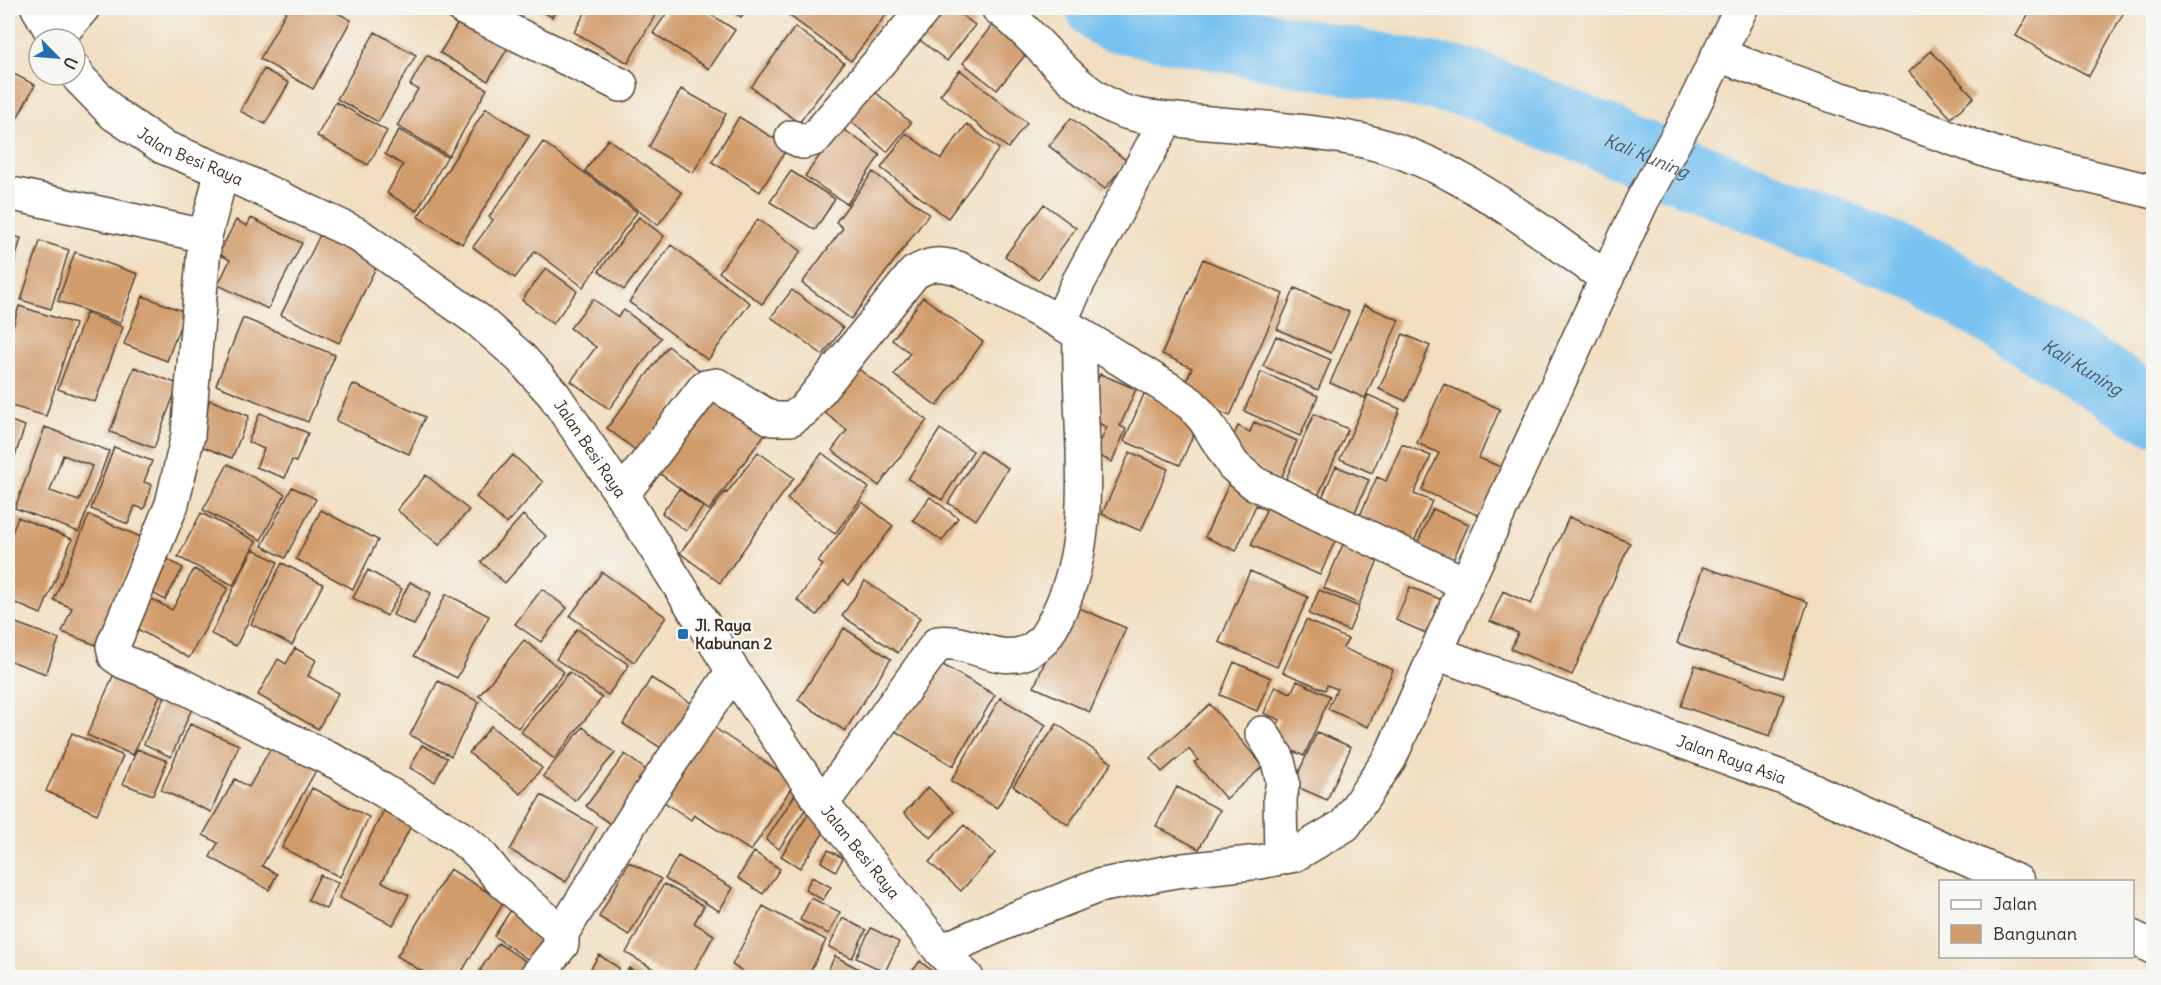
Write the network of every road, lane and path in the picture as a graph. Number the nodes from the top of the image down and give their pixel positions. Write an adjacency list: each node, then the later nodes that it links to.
1 (38, 8): 7 (street)
2 (83, 8): 8 (street)
3 (464, 8): 10 (street)
4 (925, 8): 13 (street)
5 (998, 8): 12 (street)
6 (1741, 8): 9 (street)
7 (49, 27)
8 (66, 27)
9 (1718, 55): 15 (street); 18 (street)
10 (621, 85)
11 (87, 86): 14 (street, Jalan Besi Raya)
12 (1167, 118): 18 (street); 19 (street)
13 (792, 137)
14 (222, 171): 17 (street); 20 (street, Jalan Besi Raya)
15 (2154, 192)
16 (8, 193): 17 (street)
17 (205, 236): 28 (street)
18 (1607, 278): 21 (street)
19 (1070, 328): 20 (street); 21 (street); 25 (street)
20 (622, 495): 23 (street, Jalan Besi Raya)
21 (1466, 584): 22 (street)
22 (1436, 653): 26 (street); 27 (street, Jalan Raya Asia)
23 (733, 671): 25 (street, Jalan Besi Raya); 28 (street)
24 (1262, 733): 26 (street)
25 (822, 804): 31 (street, Jalan Besi Raya)
26 (1281, 858): 31 (street)
27 (2014, 880)
28 (562, 933): 32 (street)
29 (2134, 938): 30 (street)
30 (2154, 948)
31 (941, 951): 33 (street, Jalan Besi Raya)
32 (535, 978)
33 (967, 978)

